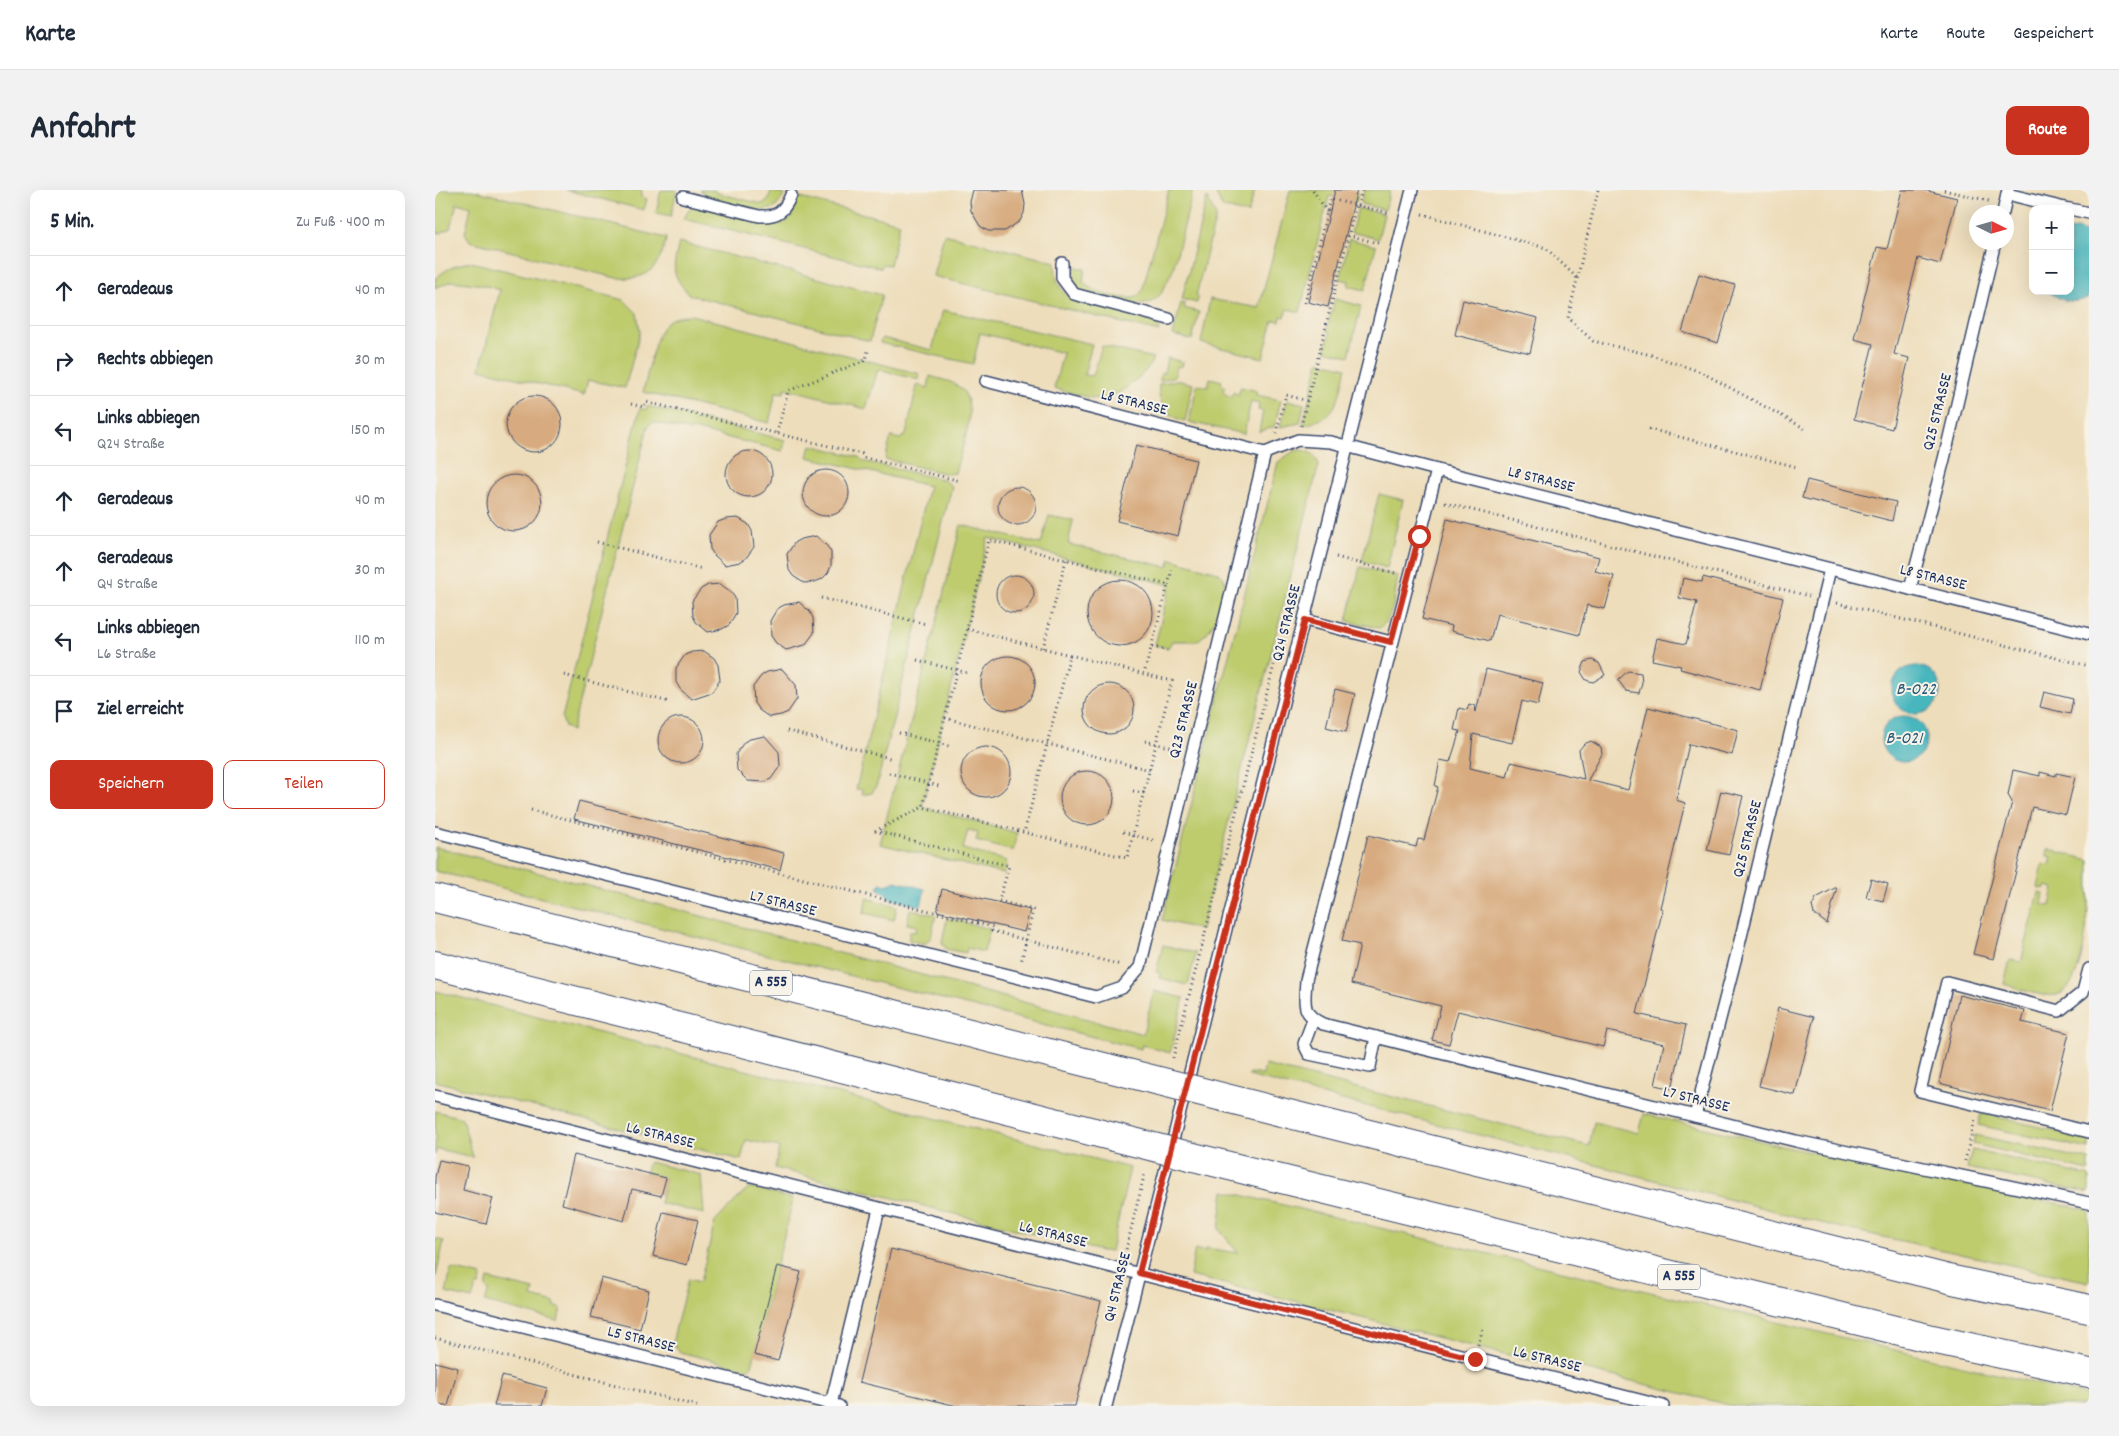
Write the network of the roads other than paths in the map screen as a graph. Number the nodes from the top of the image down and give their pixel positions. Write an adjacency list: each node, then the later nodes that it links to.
1 (1413, 190): 12 (lane, Q24 STRASSE)
2 (791, 196): 3 (lane)
3 (683, 198)
4 (2005, 200): 5 (lane)
5 (2041, 205)
6 (2074, 210): 7 (lane)
7 (2089, 213)
8 (1993, 250): 16 (lane, Q25 STRASSE)
9 (1062, 263): 10 (lane)
10 (1169, 320)
11 (986, 381): 13 (lane, L8 STRASSE)
12 (1349, 445): 13 (lane, L8 STRASSE); 14 (lane, L8 STRASSE); 17 (lane, Q24 STRASSE)
13 (1268, 452): 24 (lane, Q23 STRASSE)
14 (1437, 470): 15 (lane, L8 STRASSE); 19 (lane)
15 (1830, 569): 16 (lane, L8 STRASSE); 28 (lane, Q25 STRASSE)
16 (1910, 588): 18 (lane, L8 STRASSE)
17 (1305, 620): 19 (lane); 30 (lane, Q24 STRASSE)
18 (2089, 634)
19 (1391, 642): 25 (lane)
20 (435, 832): 24 (lane, L7 STRASSE)
21 (435, 898): 35 (highway, A 555, bridge)
22 (435, 965): 36 (highway, A 555, bridge)
23 (2089, 969): 29 (lane)
24 (1122, 988)
25 (1313, 1020): 26 (lane, L7 STRASSE); 26 (lane)
26 (1376, 1037): 28 (lane, L7 STRASSE)
27 (435, 1096): 32 (lane, L6 STRASSE)
28 (1695, 1116): 31 (lane, L7 STRASSE)
29 (2089, 1132)
30 (1163, 1176): 33 (lane, Q4 STRASSE)
31 (2089, 1203)
32 (879, 1209): 33 (lane, L6 STRASSE); 37 (lane)
33 (1139, 1273): 38 (lane, Q4 STRASSE); 39 (lane, L6 STRASSE)
34 (435, 1305): 37 (lane, L5 STRASSE)
35 (2089, 1309)
36 (2089, 1373)
37 (835, 1405)
38 (1105, 1406)
39 (1663, 1406)

